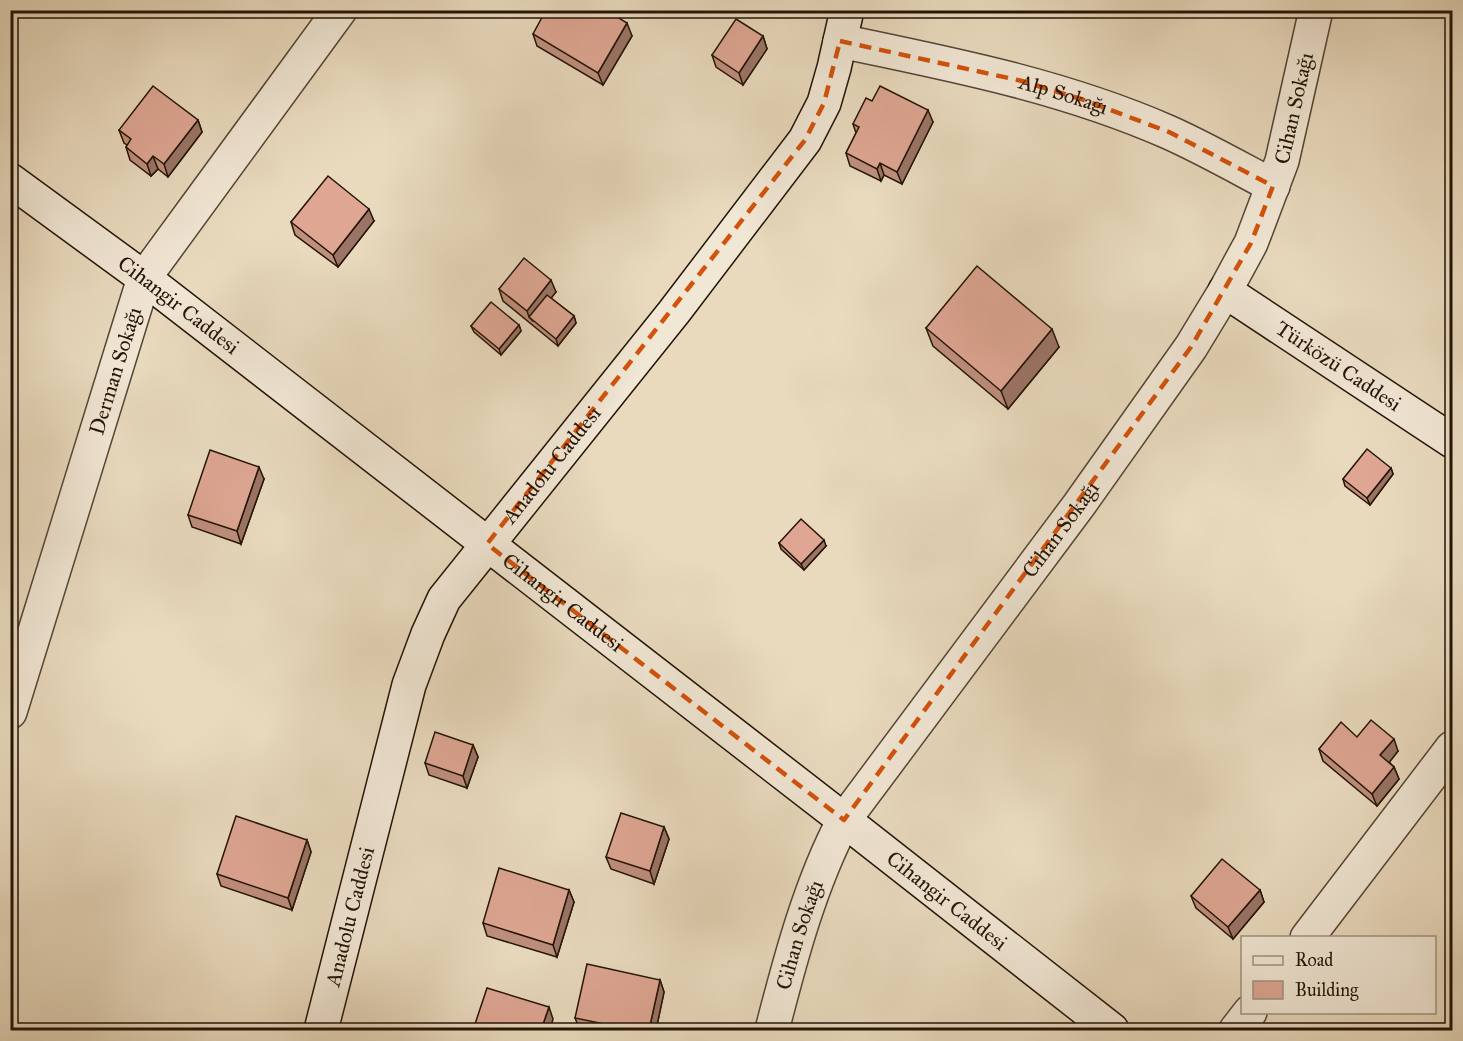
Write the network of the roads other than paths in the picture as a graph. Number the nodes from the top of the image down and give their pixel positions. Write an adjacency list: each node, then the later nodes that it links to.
1 (340, 10): 6 (street, Derman Sokağı)
2 (1316, 10): 5 (street, Cihan Sokağı)
3 (843, 26): 5 (street, Alp Sokağı); 9 (street, Anadolu Caddesi)
4 (10, 180): 6 (street, Cihangir Caddesi)
5 (1274, 186): 7 (street, Cihan Sokağı)
6 (144, 278): 9 (street, Cihangir Caddesi); 10 (street, Derman Sokağı)
7 (1225, 291): 8 (street, Türközü Caddesi); 13 (street, Cihan Sokağı)
8 (1452, 441)
9 (487, 544): 13 (street, Cihangir Caddesi); 16 (street, Anadolu Caddesi)
10 (17, 666): 11 (street, Derman Sokağı)
11 (10, 712)
12 (1452, 748): 14 (street)
13 (844, 820): 17 (street, Cihan Sokağı); 18 (street, Cihangir Caddesi)
14 (1309, 936)
15 (1248, 1014): 19 (street)
16 (321, 1030)
17 (772, 1030)
18 (1112, 1030)
19 (1236, 1030)

